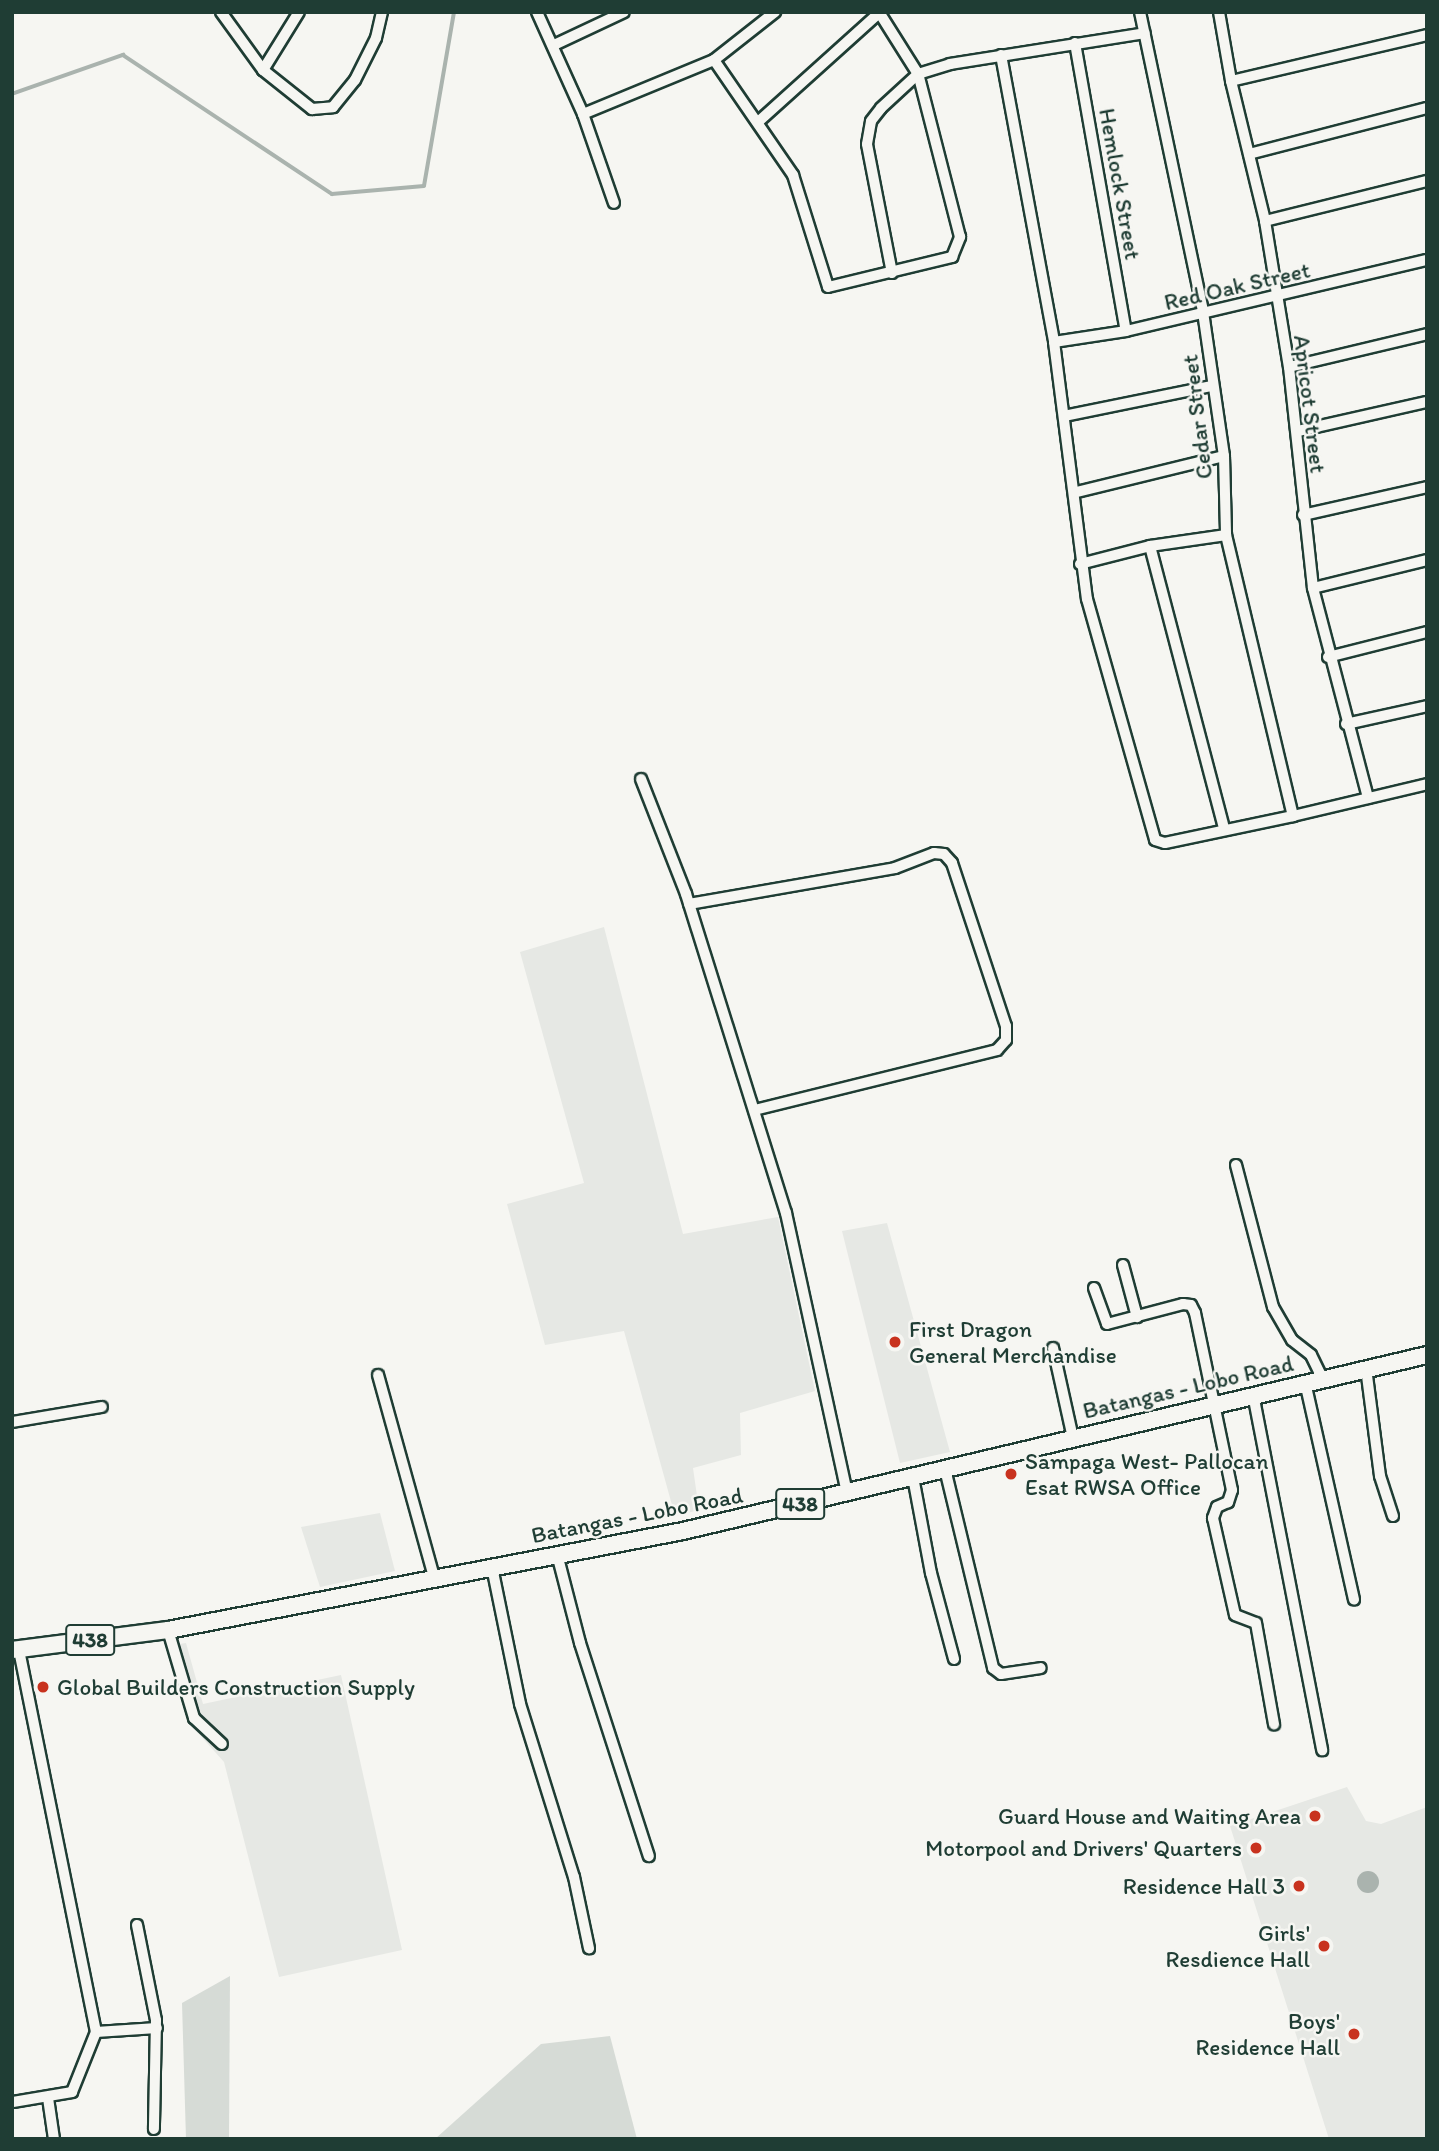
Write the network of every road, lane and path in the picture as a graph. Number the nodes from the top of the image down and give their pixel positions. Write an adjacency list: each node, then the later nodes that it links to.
1 (220, 12): 16 (street)
2 (299, 12): 16 (street)
3 (382, 12): 16 (street)
4 (537, 12): 13 (street)
5 (624, 12): 13 (street)
6 (775, 12): 15 (street)
7 (879, 12): 17 (street); 21 (street)
8 (1140, 12): 10 (street, Cedar Street)
9 (1220, 12): 18 (street, Apricot Street)
10 (1145, 33): 12 (street); 29 (street, Cedar Street)
11 (1427, 35): 18 (street)
12 (1075, 43): 14 (street); 30 (street, Hemlock Street)
13 (554, 46): 20 (street)
14 (1001, 55): 17 (street); 32 (street)
15 (714, 60): 20 (street); 21 (street)
16 (263, 70)
17 (918, 74): 27 (street); 27 (street)
18 (1231, 81): 22 (street, Apricot Street)
19 (1427, 108): 22 (street)
20 (583, 114): 24 (street)
21 (758, 122): 27 (street)
22 (1249, 154): 25 (street, Apricot Street)
23 (1427, 181): 25 (street)
24 (614, 203)
25 (1265, 221): 28 (street, Apricot Street)
26 (1427, 260): 28 (street, Red Oak Street)
27 (892, 273)
28 (1276, 297): 29 (street, Red Oak Street); 33 (street, Apricot Street)
29 (1203, 312): 30 (street, Red Oak Street); 34 (street, Cedar Street)
30 (1126, 331): 32 (street, Red Oak Street)
31 (1427, 334): 33 (street)
32 (1054, 342): 36 (street)
33 (1289, 367): 37 (street, Apricot Street)
34 (1212, 386): 36 (street); 38 (street, Cedar Street)
35 (1427, 402): 37 (street)
36 (1064, 416): 40 (street)
37 (1298, 430): 41 (street, Apricot Street)
38 (1224, 456): 40 (street); 42 (street, Cedar Street)
39 (1427, 487): 41 (street)
40 (1077, 492): 45 (street)
41 (1303, 514): 46 (street, Apricot Street)
42 (1226, 535): 43 (street); 54 (street, Cedar Street)
43 (1150, 545): 45 (street); 55 (street)
44 (1427, 560): 46 (street)
45 (1080, 564): 55 (street)
46 (1313, 588): 48 (street, Apricot Street)
47 (1427, 632): 48 (street)
48 (1328, 657): 50 (street, Apricot Street)
49 (1427, 706): 50 (street)
50 (1346, 724): 53 (street, Apricot Street)
51 (640, 779): 56 (street)
52 (1427, 784): 53 (street)
53 (1368, 799): 54 (street)
54 (1293, 816): 55 (street)
55 (1224, 828)
56 (689, 904): 57 (street); 57 (street)
57 (754, 1110): 75 (street)
58 (1236, 1165): 66 (street)
59 (1123, 1265): 61 (street)
60 (1094, 1288): 61 (street)
61 (1137, 1317): 69 (street)
62 (1053, 1348): 72 (street)
63 (1427, 1354): 64 (main road, Batangas - Lobo Road / 438)
64 (1366, 1368): 66 (main road, Batangas - Lobo Road / 438); 76 (street)
65 (378, 1375): 79 (street)
66 (1322, 1378): 67 (main road, Batangas - Lobo Road / 438)
67 (1305, 1382): 68 (main road, Batangas - Lobo Road / 438); 80 (street)
68 (1253, 1394): 69 (main road, Batangas - Lobo Road / 438); 87 (street)
69 (1212, 1404): 72 (main road, Batangas - Lobo Road / 438); 85 (street)
70 (102, 1407): 71 (street)
71 (12, 1422)
72 (1073, 1438): 73 (main road, Batangas - Lobo Road / 438)
73 (946, 1469): 74 (main road, Batangas - Lobo Road / 438); 84 (street)
74 (913, 1477): 75 (main road, Batangas - Lobo Road / 438); 83 (street)
75 (848, 1492): 77 (main road, Batangas - Lobo Road / 438)
76 (1393, 1516)
77 (557, 1554): 78 (main road, Batangas - Lobo Road / 438); 88 (street)
78 (492, 1567): 79 (main road, Batangas - Lobo Road / 438); 90 (street)
79 (435, 1580): 81 (main road, Batangas - Lobo Road / 438)
80 (1354, 1600)
81 (168, 1630): 82 (main road, Batangas - Lobo Road / 438); 86 (street)
82 (16, 1649): 92 (street)
83 (954, 1659)
84 (1041, 1668)
85 (1274, 1724)
86 (222, 1744)
87 (1322, 1750)
88 (649, 1856)
89 (137, 1925): 91 (street)
90 (589, 1948)
91 (157, 2028): 92 (street); 95 (street)
92 (96, 2032): 93 (street)
93 (48, 2098): 94 (street); 96 (street)
94 (13, 2102)
95 (154, 2129)
96 (54, 2139)

